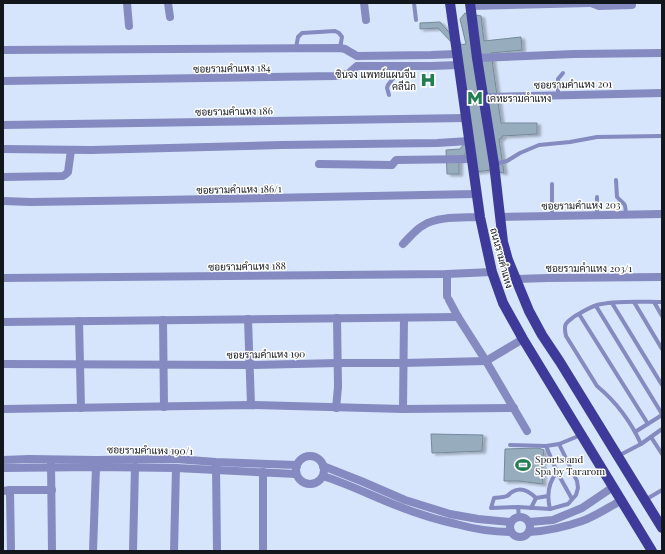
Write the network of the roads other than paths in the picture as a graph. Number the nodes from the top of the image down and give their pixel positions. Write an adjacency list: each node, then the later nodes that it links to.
1 (127, 3): 12 (street)
2 (168, 3): 9 (street)
3 (364, 3): 10 (street)
4 (414, 3): 11 (lane)
5 (450, 3): 17 (main road, ถนนรามคำแหง)
6 (591, 3): 7 (street); 8 (street)
7 (470, 5): 20 (main road, ถนนรามคำแหง)
8 (632, 5)
9 (170, 17)
10 (366, 20)
11 (416, 20)
12 (129, 26)
13 (296, 48): 14 (street, ซอยรามคำแหง 184); 14 (lane); 15 (street, ซอยรามคำแหง 184)
14 (340, 48): 18 (street, ซอยรามคำแหง 184)
15 (3, 50)
16 (662, 52): 20 (street)
17 (457, 54): 19 (street, ซอยรามคำแหง 184); 21 (main road, ถนนรามคำแหง)
18 (357, 56): 19 (street, ซอยรามคำแหง 184); 22 (street)
19 (405, 56): 23 (street)
20 (477, 58): 29 (main road, ถนนรามคำแหง)
21 (458, 65): 23 (street, ซอยรามคำแหง 184); 30 (main road, ถนนรามคำแหง)
22 (357, 66): 23 (street, ซอยรามคำแหง 184); 25 (street, ซอยรามคำแหง 184)
23 (403, 66): 28 (lane)
24 (563, 73): 27 (lane)
25 (3, 81)
26 (662, 93): 27 (street, ซอยรามคำแหง 201)
27 (558, 94): 29 (street, ซอยรามคำแหง 201)
28 (390, 95)
29 (484, 97): 38 (main road, ถนนรามคำแหง)
30 (466, 118): 31 (street, ซอยรามคำแหง 186); 33 (main road, ถนนรามคำแหง)
31 (3, 125)
32 (662, 136): 38 (lane)
33 (468, 142): 35 (street); 36 (main road, ถนนรามคำแหง)
34 (3, 149): 35 (street)
35 (71, 150): 39 (street)
36 (471, 158): 37 (street); 42 (main road, ถนนรามคำแหง)
37 (319, 164)
38 (494, 164): 50 (main road, ถนนรามคำแหง)
39 (3, 177)
40 (616, 180): 45 (lane)
41 (552, 184): 48 (lane)
42 (476, 194): 44 (street, ซอยรามคำแหง 186/1); 49 (main road, ถนนรามคำแหง)
43 (597, 197): 47 (lane)
44 (3, 201)
45 (626, 214): 46 (street, ซอยรามคำแหง 203); 47 (street, ซอยรามคำแหง 203)
46 (662, 214)
47 (597, 215): 48 (street, ซอยรามคำแหง 203)
48 (552, 216): 50 (street, ซอยรามคำแหง 203)
49 (480, 217): 51 (street); 52 (main road, ถนนรามคำแหง)
50 (500, 217): 57 (main road, ถนนรามคำแหง)
51 (403, 244)
52 (492, 272): 53 (street, ซอยรามคำแหง 188); 73 (main road, ถนนรามคำแหง)
53 (447, 274): 55 (street, ซอยรามคำแหง 188); 66 (street)
54 (662, 277): 56 (street, ซอยรามคำแหง 203/1)
55 (3, 278)
56 (548, 280): 57 (street, ซอยรามคำแหง 203/1); 58 (street, ซอยรามคำแหง 203/1)
57 (517, 282): 102 (main road, ถนนรามคำแหง)
58 (614, 284)
59 (634, 302): 60 (lane); 62 (lane); 74 (lane)
60 (654, 302): 61 (lane); 65 (lane)
61 (662, 302)
62 (612, 303): 63 (lane); 82 (lane)
63 (596, 306): 64 (lane); 90 (lane)
64 (579, 314): 91 (lane); 94 (lane)
65 (662, 316)
66 (458, 317): 68 (street); 75 (street)
67 (336, 318): 68 (street); 69 (street); 76 (street)
68 (404, 318): 77 (street)
69 (248, 319): 70 (street); 81 (street)
70 (163, 320): 71 (street); 80 (street)
71 (79, 321): 72 (street); 79 (street)
72 (3, 322)
73 (523, 339): 75 (street, ซอยรามคำแหง 190); 95 (main road, ถนนรามคำแหง)
74 (662, 349)
75 (486, 361): 77 (street, ซอยรามคำแหง 190); 87 (street)
76 (338, 363): 77 (street, ซอยรามคำแหง 190); 81 (street, ซอยรามคำแหง 190); 86 (street)
77 (404, 363): 89 (street)
78 (3, 364): 79 (street, ซอยรามคำแหง 190)
79 (80, 364): 80 (street, ซอยรามคำแหง 190); 85 (street)
80 (164, 365): 81 (street, ซอยรามคำแหง 190); 84 (street)
81 (249, 365): 83 (street)
82 (662, 385)
83 (251, 405): 84 (street); 86 (street)
84 (164, 407): 85 (street)
85 (81, 408): 88 (street)
86 (336, 408): 89 (street)
87 (514, 408): 89 (street); 93 (street)
88 (3, 409)
89 (404, 409)
90 (662, 414): 91 (lane)
91 (648, 424): 94 (lane)
92 (662, 429): 96 (lane)
93 (527, 431)
94 (635, 432): 98 (lane)
95 (581, 435): 97 (lane); 116 (main road, ถนนรามคำแหง)
96 (651, 437): 98 (lane); 101 (lane)
97 (559, 444): 100 (lane); 124 (lane)
98 (641, 444): 102 (lane)
99 (510, 446): 100 (lane)
100 (546, 446): 113 (lane)
101 (662, 454)
102 (617, 456): 126 (main road, ถนนรามคำแหง)
103 (3, 460): 104 (street, ซอยรามคำแหง 190/1)
104 (51, 463): 106 (street, ซอยรามคำแหง 190/1); 107 (street, ซอยรามคำแหง 190/1); 110 (street, ซอยรามคำแหง 190/1); 117 (street)
105 (297, 465): 107 (street, ซอยรามคำแหง 190/1); 108 (street, ซอยรามคำแหง 190/1); 114 (street)
106 (96, 466): 109 (street, ซอยรามคำแหง 190/1); 141 (street)
107 (216, 466): 111 (street, ซอยรามคำแหง 190/1); 112 (street, ซอยรามคำแหง 190/1); 144 (street)
108 (323, 466): 115 (street); 120 (street, ซอยรามคำแหง 190/1)
109 (135, 467): 111 (street, ซอยรามคำแหง 190/1); 142 (street)
110 (3, 468)
111 (176, 468): 143 (street)
112 (263, 472): 114 (street, ซอยรามคำแหง 190/1); 145 (street)
113 (556, 472): 121 (lane); 124 (lane)
114 (296, 474): 115 (street, ซอยรามคำแหง 190/1)
115 (323, 476): 120 (street, ซอยรามคำแหง 190/1)
116 (613, 487): 125 (main road, ถนนรามคำแหง); 132 (street)
117 (52, 490): 119 (street); 140 (street)
118 (662, 490): 126 (lane)
119 (7, 491): 139 (street)
120 (380, 494): 133 (street, ซอยรามคำแหง 190/1); 137 (street, ซอยรามคำแหง 190/1)
121 (548, 496): 123 (lane); 130 (lane)
122 (506, 497): 123 (lane); 127 (lane); 127 (lane)
123 (536, 498): 129 (lane)
124 (572, 499): 130 (lane)
125 (622, 500): 136 (street, ซอยรามคำแหง 190/1); 146 (main road, ถนนรามคำแหง)
126 (645, 500): 135 (main road, ถนนรามคำแหง)
127 (509, 507): 128 (lane)
128 (518, 507): 129 (lane); 131 (lane)
129 (531, 508): 130 (lane)
130 (550, 509)
131 (519, 517): 133 (street); 134 (street)
132 (553, 520): 134 (street); 136 (street)
133 (511, 522): 137 (street)
134 (529, 522): 138 (street)
135 (662, 528)
136 (555, 529): 138 (street, ซอยรามคำแหง 190/1)
137 (511, 532): 138 (street, ซอยรามคำแหง 190/1)
138 (529, 532)
139 (10, 551)
140 (52, 551)
141 (93, 551)
142 (132, 551)
143 (174, 551)
144 (217, 551)
145 (263, 551)
146 (652, 551)

